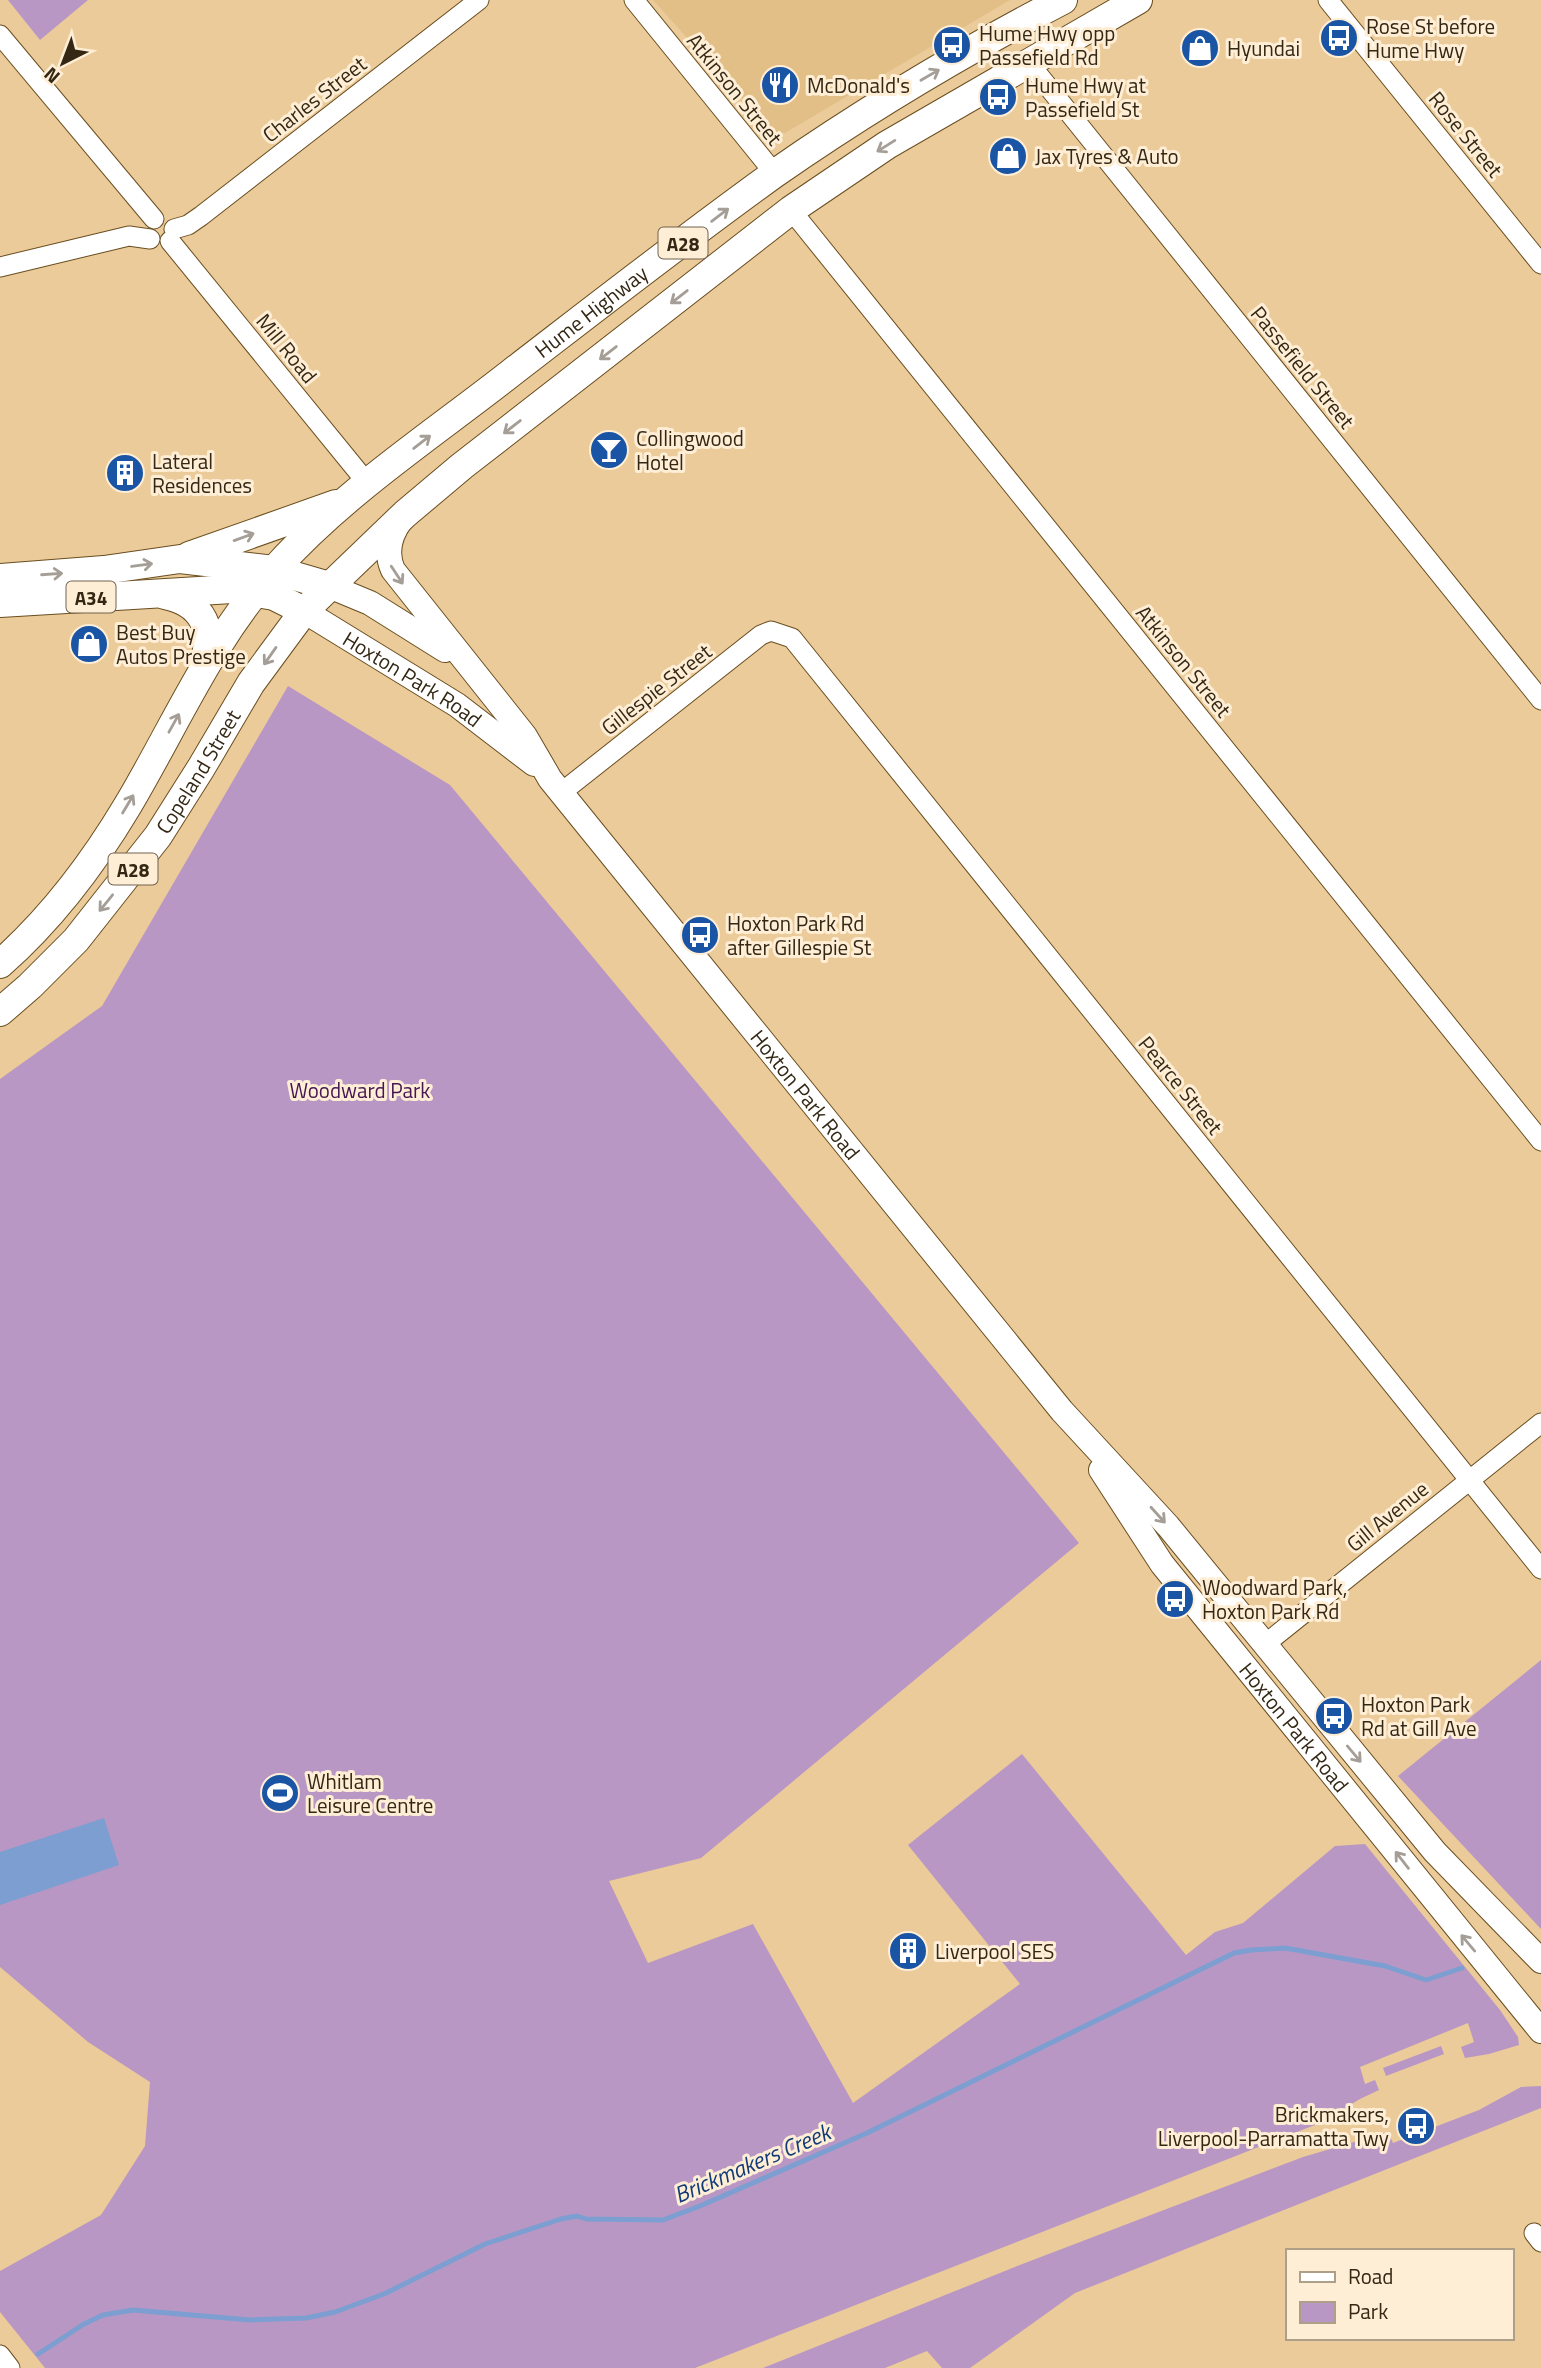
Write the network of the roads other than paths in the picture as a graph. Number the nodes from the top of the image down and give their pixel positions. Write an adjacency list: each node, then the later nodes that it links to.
1 (479, 0): 11 (street, Charles Street)
2 (634, 0): 8 (street, Atkinson Street)
3 (1063, 0): 8 (highway, Hume Highway / A28, one-way to 3)
4 (1138, 0): 7 (highway, Hume Highway / A28)
5 (1328, 0): 13 (street, Rose Street)
6 (0, 35): 10 (street)
7 (1029, 63): 9 (highway, Hume Highway / A28, one-way to 9); 28 (street, Passefield Street)
8 (775, 174): 15 (highway, Hume Highway / A28, one-way to 8)
9 (791, 210): 16 (highway, Hume Highway / A28, one-way to 16); 32 (street, Atkinson Street)
10 (154, 219): 11 (street); 12 (street)
11 (172, 235): 12 (street); 15 (street, Mill Road)
12 (150, 239): 14 (street)
13 (1541, 264)
14 (0, 267)
15 (360, 491): 17 (highway, one-way to 15); 18 (highway, Hume Highway / A28)
16 (405, 514): 20 (highway, Hume Highway / A28); 27 (main road, Hoxton Park Road, one-way to 27)
17 (180, 559): 18 (highway, A34); 19 (highway, A34, one-way to 17)
18 (274, 570): 20 (highway, A34); 21 (highway, Hume Highway / A28)
19 (0, 578)
20 (329, 586): 24 (highway, Copeland Street / A28); 27 (main road, Hoxton Park Road)
21 (256, 592): 22 (highway, A34); 24 (highway, A34); 26 (highway, Copeland Street / A28)
22 (152, 593): 23 (highway, A34); 26 (highway)
23 (0, 603)
24 (304, 611): 29 (main road, Hoxton Park Road); 31 (highway, Copeland Street / A28, one-way to 31)
25 (783, 633): 29 (street, Gillespie Street); 35 (street, Pearce Street)
26 (201, 675): 30 (highway, Copeland Street / A28, one-way to 26)
27 (489, 691): 29 (main road, Hoxton Park Road)
28 (1541, 699)
29 (556, 785): 33 (main road, Hoxton Park Road)
30 (0, 964)
31 (0, 1012)
32 (1541, 1141)
33 (1062, 1411): 37 (main road, Hoxton Park Road, one-way to 37); 38 (main road, Hoxton Park Road)
34 (1541, 1423): 35 (street, Gill Avenue)
35 (1469, 1479): 36 (street, Pearce Street); 37 (street, Gill Avenue)
36 (1541, 1569)
37 (1264, 1645): 38 (main road); 39 (main road, Hoxton Park Road, one-way to 39)
38 (1241, 1662): 40 (main road, Hoxton Park Road, one-way to 38)
39 (1541, 1961)
40 (1541, 2031)
41 (0, 2355): 42 (street)
42 (10, 2368)

